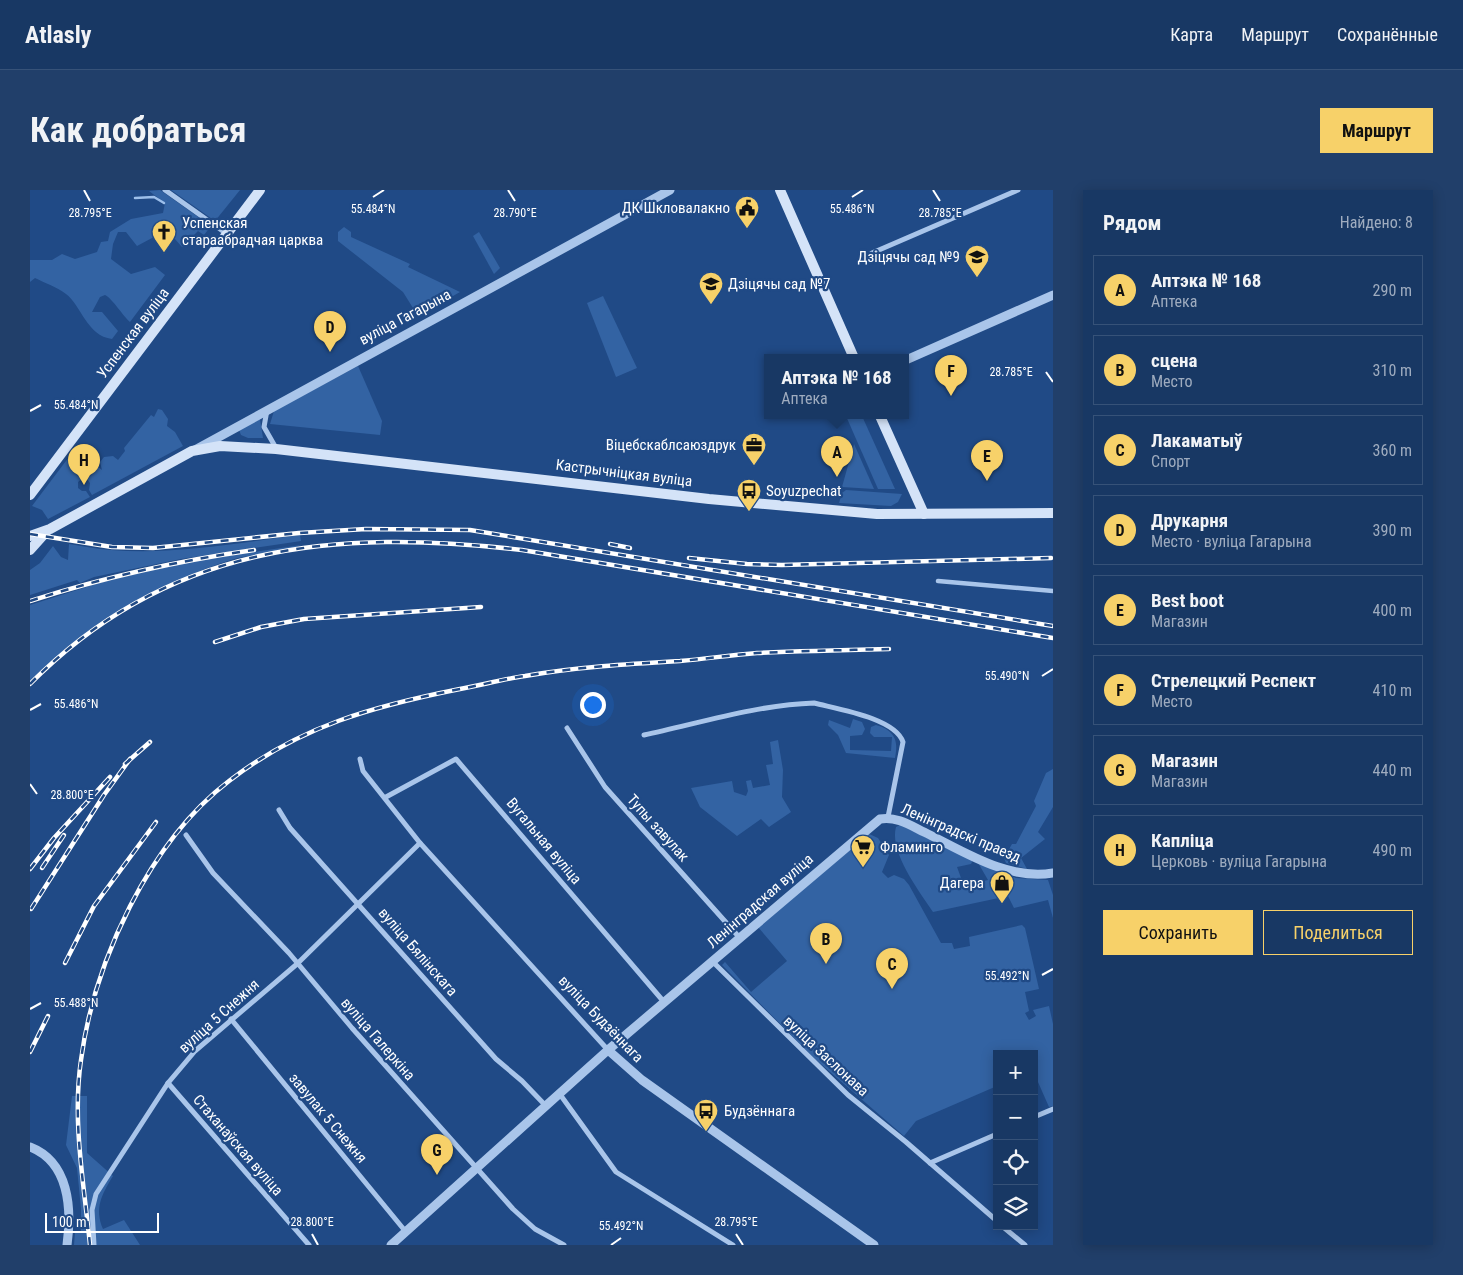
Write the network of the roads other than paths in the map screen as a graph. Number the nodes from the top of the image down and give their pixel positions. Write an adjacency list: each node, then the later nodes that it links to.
1 (165, 190): 6 (street)
2 (260, 190): 6 (main road, Успенская вуліца)
3 (670, 190): 11 (street, вуліца Гагарына)
4 (780, 190): 9 (main road)
5 (1018, 190): 7 (street)
6 (227, 234): 15 (main road, Успенская вуліца)
7 (872, 253)
8 (1053, 295): 10 (street)
9 (852, 354)
10 (909, 359)
11 (268, 408): 13 (street); 14 (street, вуліца Гагарына)
12 (881, 419): 17 (main road)
13 (276, 449): 14 (main road, Кастрычніцкая вуліца); 17 (main road, Кастрычніцкая вуліца)
14 (192, 451): 18 (main road, вуліца Гагарына)
15 (31, 492)
16 (1053, 513): 17 (main road, Кастрычніцкая вуліца)
17 (924, 514)
18 (50, 529): 19 (main road, вуліца Гагарына); 20 (main road, вуліца Гагарына)
19 (30, 536)
20 (30, 550)
21 (938, 581): 22 (street)
22 (1053, 591)
23 (567, 728): 33 (street, Тупы завулак)
24 (644, 735): 28 (street)
25 (360, 759): 26 (street, вуліца Будзённага)
26 (386, 797): 30 (street, вуліца Будзённага); 36 (street, Вугальная вуліца)
27 (278, 810): 32 (street, вуліца Бялінскага)
28 (888, 817): 31 (street, Ленінградскі праезд); 33 (street, Ленінградская вуліца)
29 (186, 835): 35 (street, вуліца Галеркіна)
30 (420, 843): 32 (street, вуліца 5 Снежня); 38 (street, вуліца Будзённага)
31 (1053, 873)
32 (358, 904): 35 (street, вуліца 5 Снежня); 41 (street, вуліца Бялінскага)
33 (740, 937): 34 (street, Ленінградская вуліца)
34 (712, 961): 36 (street, Ленінградская вуліца); 46 (street, вуліца Заслонава)
35 (297, 964): 37 (street, вуліца 5 Снежня); 47 (street, вуліца Галеркіна)
36 (664, 1002): 38 (street, Ленінградская вуліца)
37 (231, 1019): 39 (street, вуліца 5 Снежня); 50 (street, завулак 5 Снежня)
38 (608, 1050): 40 (street, Ленінградская вуліца); 57 (street, вуліца Будзённага)
39 (168, 1084): 52 (street, вуліца 5 Снежня); 53 (street, Стаханаўская вуліца)
40 (560, 1093): 41 (street, Ленінградская вуліца); 56 (street)
41 (545, 1106): 47 (street, Ленінградская вуліца)
42 (1053, 1109): 43 (street)
43 (1038, 1115)
44 (993, 1136): 46 (street)
45 (30, 1147): 51 (street)
46 (930, 1163): 48 (street, вуліца Заслонава)
47 (475, 1168): 50 (street, Ленінградская вуліца); 55 (street, вуліца Галеркіна)
48 (993, 1218)
49 (1007, 1230): 58 (street)
50 (406, 1232): 54 (street, Ленінградская вуліца)
51 (67, 1245)
52 (94, 1245)
53 (309, 1245)
54 (391, 1245)
55 (564, 1245)
56 (733, 1245)
57 (874, 1245)
58 (1024, 1245)

